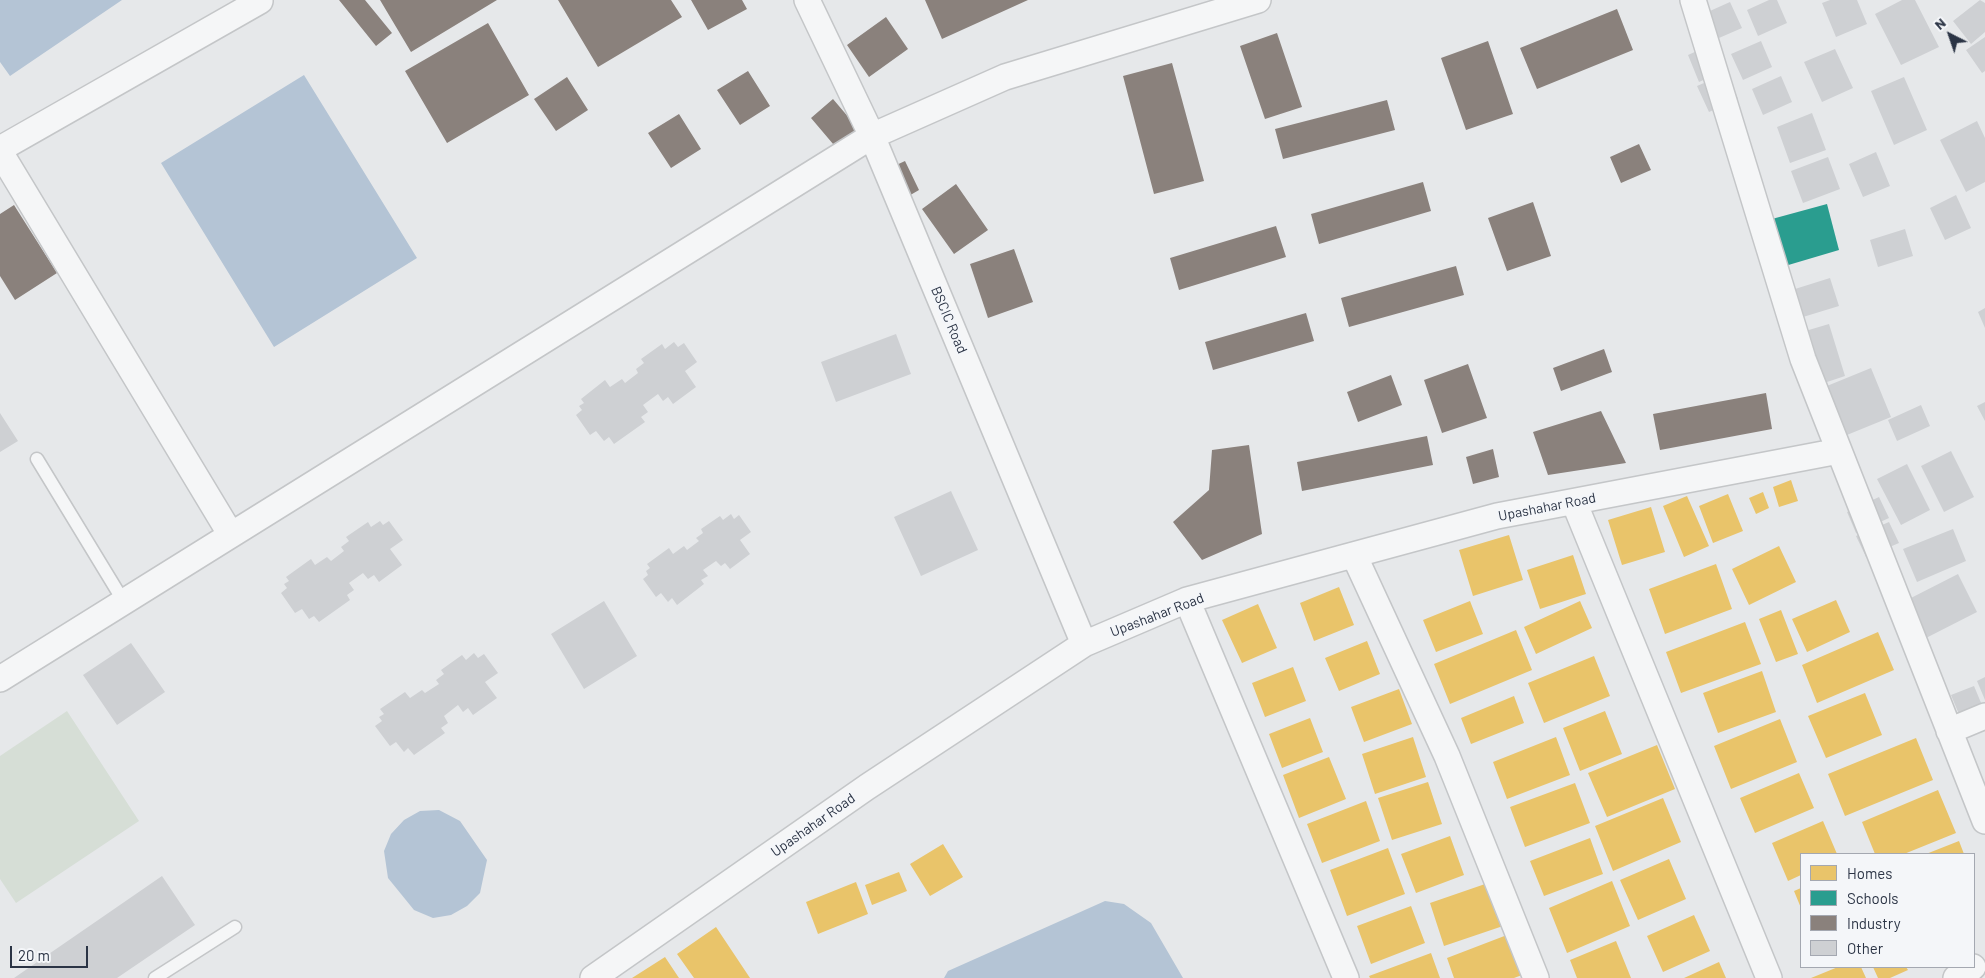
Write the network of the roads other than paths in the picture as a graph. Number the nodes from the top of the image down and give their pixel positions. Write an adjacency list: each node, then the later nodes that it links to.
1 (261, 0): 6 (street)
2 (806, 0): 5 (street, BSCIC Road)
3 (1258, 0): 5 (street)
4 (1693, 0): 7 (street)
5 (872, 136): 10 (street); 14 (street, BSCIC Road)
6 (0, 150): 10 (street)
7 (1839, 452): 9 (street, Upashahar Road); 17 (street)
8 (36, 459): 13 (lane)
9 (1574, 502): 11 (street, Upashahar Road); 25 (street)
10 (231, 535): 13 (street)
11 (1354, 555): 12 (street, Upashahar Road); 24 (street)
12 (1187, 600): 14 (street, Upashahar Road); 23 (street)
13 (124, 602): 15 (street)
14 (1084, 644): 22 (street, Upashahar Road)
15 (0, 679)
16 (1985, 716): 17 (street)
17 (1949, 731): 18 (street)
18 (1985, 821)
19 (235, 927): 21 (lane)
20 (1972, 968): 26 (street)
21 (155, 978)
22 (593, 978)
23 (1346, 978)
24 (1536, 978)
25 (1770, 978)
26 (1956, 978)

